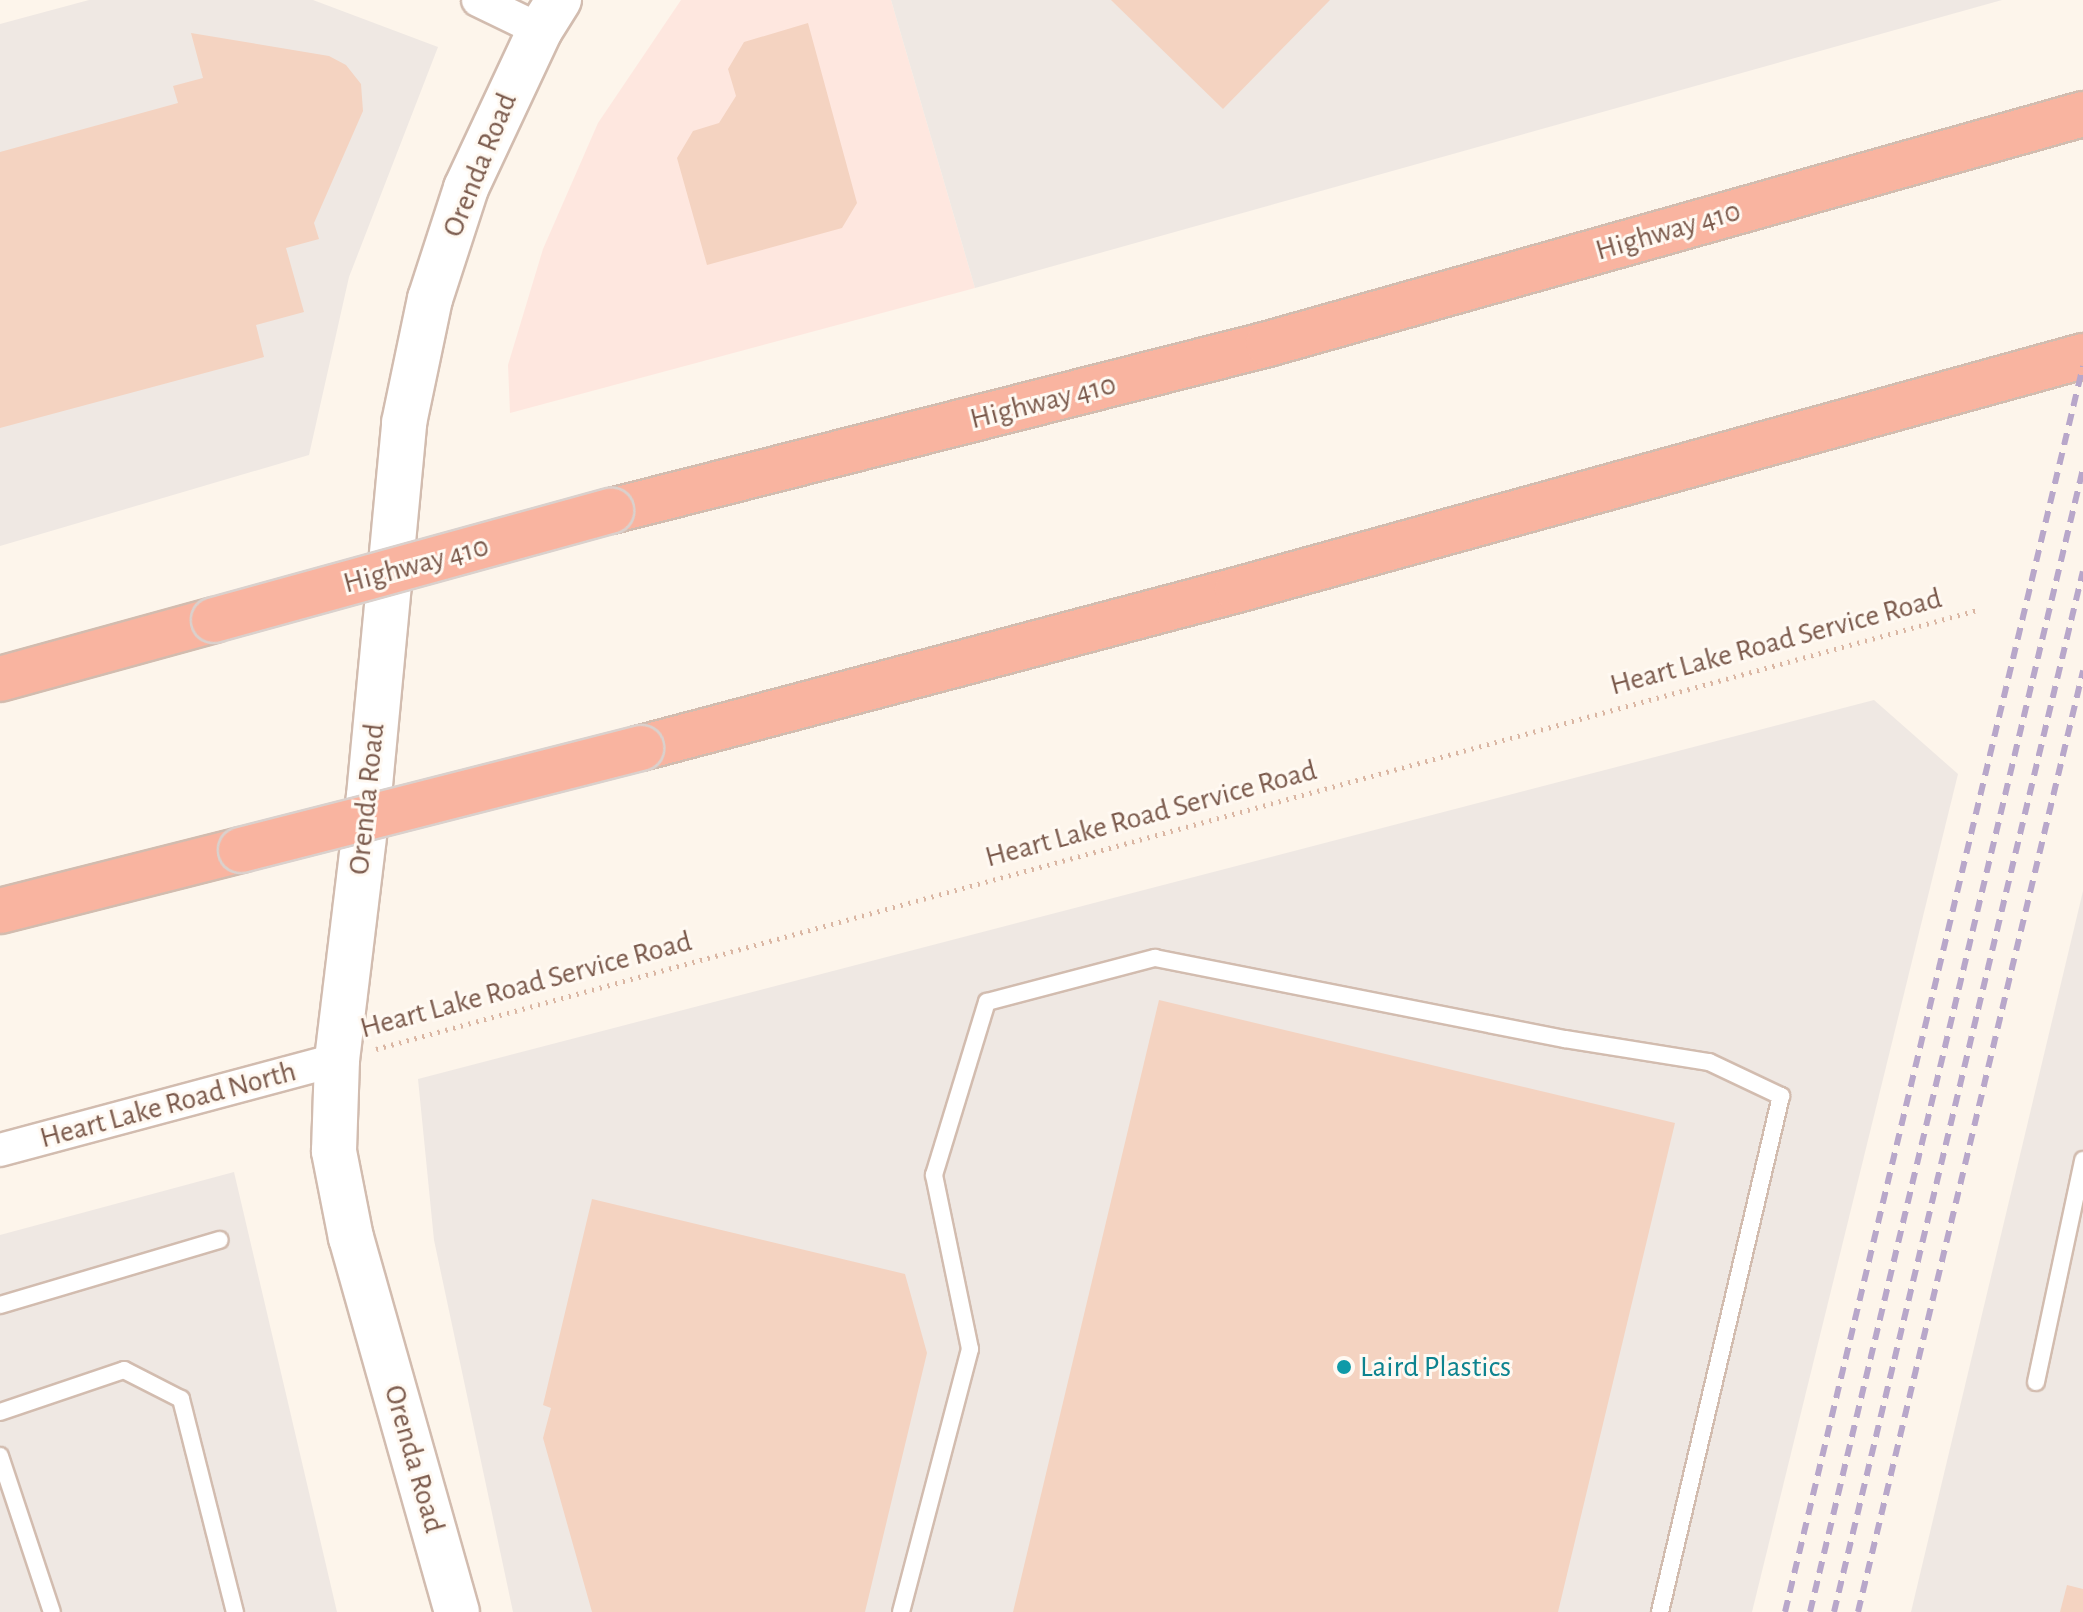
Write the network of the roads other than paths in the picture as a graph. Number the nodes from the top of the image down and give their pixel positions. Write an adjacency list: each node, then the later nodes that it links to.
1 (478, 0): 2 (street)
2 (549, 15): 7 (street, Orenda Road)
3 (2083, 114): 5 (highway, Highway 410, bridge)
4 (2083, 356): 6 (highway, bridge)
5 (0, 679)
6 (0, 911)
7 (337, 1060): 8 (street, Heart Lake Road North); 17 (street, Orenda Road)
8 (0, 1150)
9 (2083, 1160): 12 (lane)
10 (220, 1240): 11 (lane)
11 (0, 1305)
12 (2036, 1382)
13 (0, 1412): 16 (lane)
14 (0, 1456): 15 (lane)
15 (52, 1612)
16 (235, 1612)
17 (457, 1612)
18 (901, 1612): 19 (lane)
19 (1660, 1612)

